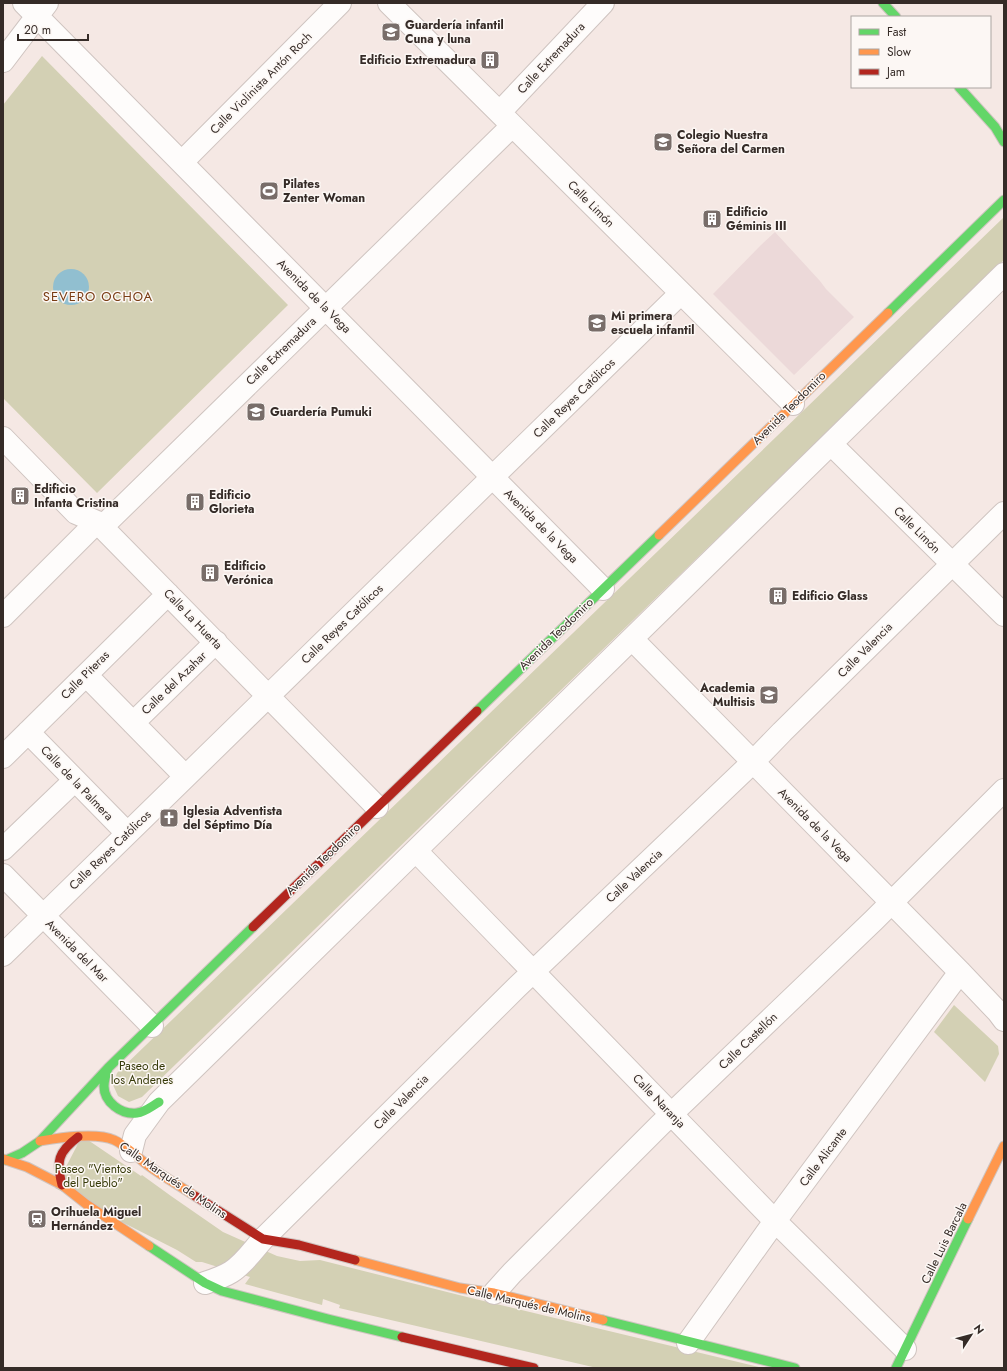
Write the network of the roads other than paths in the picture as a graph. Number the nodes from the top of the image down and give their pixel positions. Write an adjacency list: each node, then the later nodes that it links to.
1 (340, 3): 13 (street, Calle Violinista Antón Roch)
2 (389, 3): 9 (street, Calle Limón)
3 (603, 3): 9 (street, Calle Extremadura)
4 (883, 3): 6 (street)
5 (36, 7): 7 (street); 13 (street, Avenida de la Vega)
6 (895, 16)
7 (3, 61)
8 (960, 88): 10 (street)
9 (506, 119): 16 (street, Calle Limón); 17 (street, Calle Extremadura)
10 (995, 127): 11 (street); 12 (street)
11 (1004, 132)
12 (1004, 142)
13 (182, 162): 17 (street, Avenida de la Vega)
14 (1004, 200): 18 (street, Avenida Teodomiro)
15 (1004, 274): 20 (street)
16 (681, 293): 18 (street, Calle Limón); 21 (street, Calle Reyes Católicos)
17 (325, 307): 21 (street, Avenida de la Vega); 23 (street, Calle Extremadura)
18 (793, 404): 25 (street, Avenida Teodomiro)
19 (3, 438): 23 (street, Calle La Huerta)
20 (831, 444): 24 (street, Calle Limón); 29 (street)
21 (492, 477): 25 (street, Avenida de la Vega); 32 (street, Calle Reyes Católicos)
22 (1004, 513): 24 (street, Calle Valencia)
23 (100, 524): 26 (street, Calle La Huerta); 28 (street, Calle Extremadura)
24 (952, 565): 27 (street, Calle Limón); 36 (street, Calle Valencia)
25 (603, 589): 40 (street, Avenida Teodomiro)
26 (168, 594): 30 (street, Calle La Huerta); 31 (street, Calle Piteras)
27 (1004, 615)
28 (3, 616)
29 (632, 639): 36 (street, Avenida de la Vega); 43 (street)
30 (216, 642): 32 (street, Calle La Huerta); 33 (street, Calle del Azahar)
31 (86, 675): 33 (street); 34 (street, Calle Piteras)
32 (268, 696): 37 (street, Calle Reyes Católicos); 40 (street, Calle La Huerta)
33 (133, 723): 37 (street)
34 (28, 732): 35 (street, Calle Piteras); 38 (street, Calle de la Palmera)
35 (3, 757)
36 (753, 762): 45 (street, Avenida de la Vega); 48 (street, Calle Valencia)
37 (185, 776): 41 (street, Calle Reyes Católicos)
38 (74, 780): 41 (street, Calle de la Palmera); 42 (street)
39 (1004, 790): 45 (street, Calle Castellón)
40 (377, 807): 51 (street, Avenida Teodomiro)
41 (127, 833): 46 (street, Calle Reyes Católicos)
42 (3, 849)
43 (416, 851): 48 (street, Calle Naranja); 53 (street)
44 (3, 875): 46 (street, Avenida del Mar)
45 (891, 903): 49 (street, Avenida de la Vega); 54 (street, Calle Castellón)
46 (42, 915): 47 (street, Calle Reyes Católicos); 51 (street, Avenida del Mar)
47 (3, 955)
48 (533, 972): 54 (street, Calle Naranja); 62 (street, Calle Valencia)
49 (960, 972): 50 (street, Avenida de la Vega); 61 (street, Calle Alicante)
50 (1002, 1015)
51 (152, 1026): 52 (street, Avenida Teodomiro)
52 (108, 1068): 53 (street); 56 (street, Avenida Teodomiro)
53 (159, 1102): 58 (street)
54 (672, 1114): 61 (street, Calle Naranja); 64 (street, Calle Castellón)
55 (78, 1137): 56 (street, Calle Marqués de Molins); 58 (street, Calle Marqués de Molins); 60 (street)
56 (40, 1141): 59 (street, Avenida Teodomiro)
57 (1004, 1146): 66 (street, Calle Luis Barcala)
58 (132, 1151): 62 (street, Calle Marqués de Molins)
59 (5, 1159): 60 (street)
60 (62, 1185): 63 (street)
61 (775, 1221): 65 (street, Calle Alicante); 66 (street, Calle Naranja)
62 (263, 1239): 63 (street); 64 (street, Calle Marqués de Molins)
63 (205, 1284): 67 (street)
64 (494, 1294): 65 (street, Calle Marqués de Molins)
65 (688, 1342): 68 (street, Calle Marqués de Molins)
66 (902, 1362)
67 (534, 1368)
68 (795, 1368)

